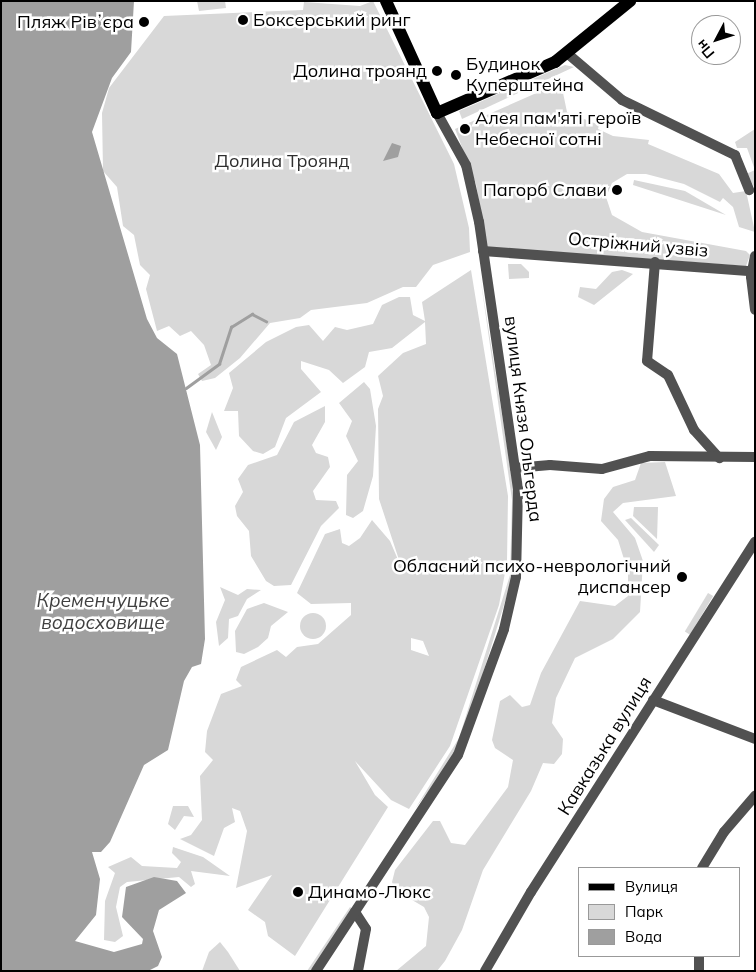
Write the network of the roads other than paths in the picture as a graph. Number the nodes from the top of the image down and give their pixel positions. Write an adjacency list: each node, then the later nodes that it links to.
1 (386, 1): 4 (main road, вулиця Князя Ольгерда)
2 (630, 1): 3 (main road)
3 (568, 54): 4 (main road); 5 (street)
4 (438, 113): 6 (street, вулиця Князя Ольгерда)
5 (749, 190)
6 (483, 250): 8 (street, Остріжний узвіз); 13 (street, вулиця Князя Ольгерда)
7 (755, 256): 9 (street)
8 (655, 262): 9 (street, Остріжний узвіз); 12 (street)
9 (751, 271): 10 (street)
10 (755, 310)
11 (755, 457): 12 (street)
12 (719, 458): 13 (street)
13 (515, 468): 19 (street, вулиця Князя Ольгерда)
14 (755, 542): 15 (street, Кавказька вулиця)
15 (653, 700): 16 (street); 23 (street, Кавказька вулиця)
16 (755, 739)
17 (755, 796): 18 (street)
18 (703, 867)
19 (355, 912): 21 (street, вулиця Князя Ольгерда); 22 (street)
20 (699, 957): 24 (street)
21 (316, 971)
22 (358, 971)
23 (485, 971)
24 (699, 971)

